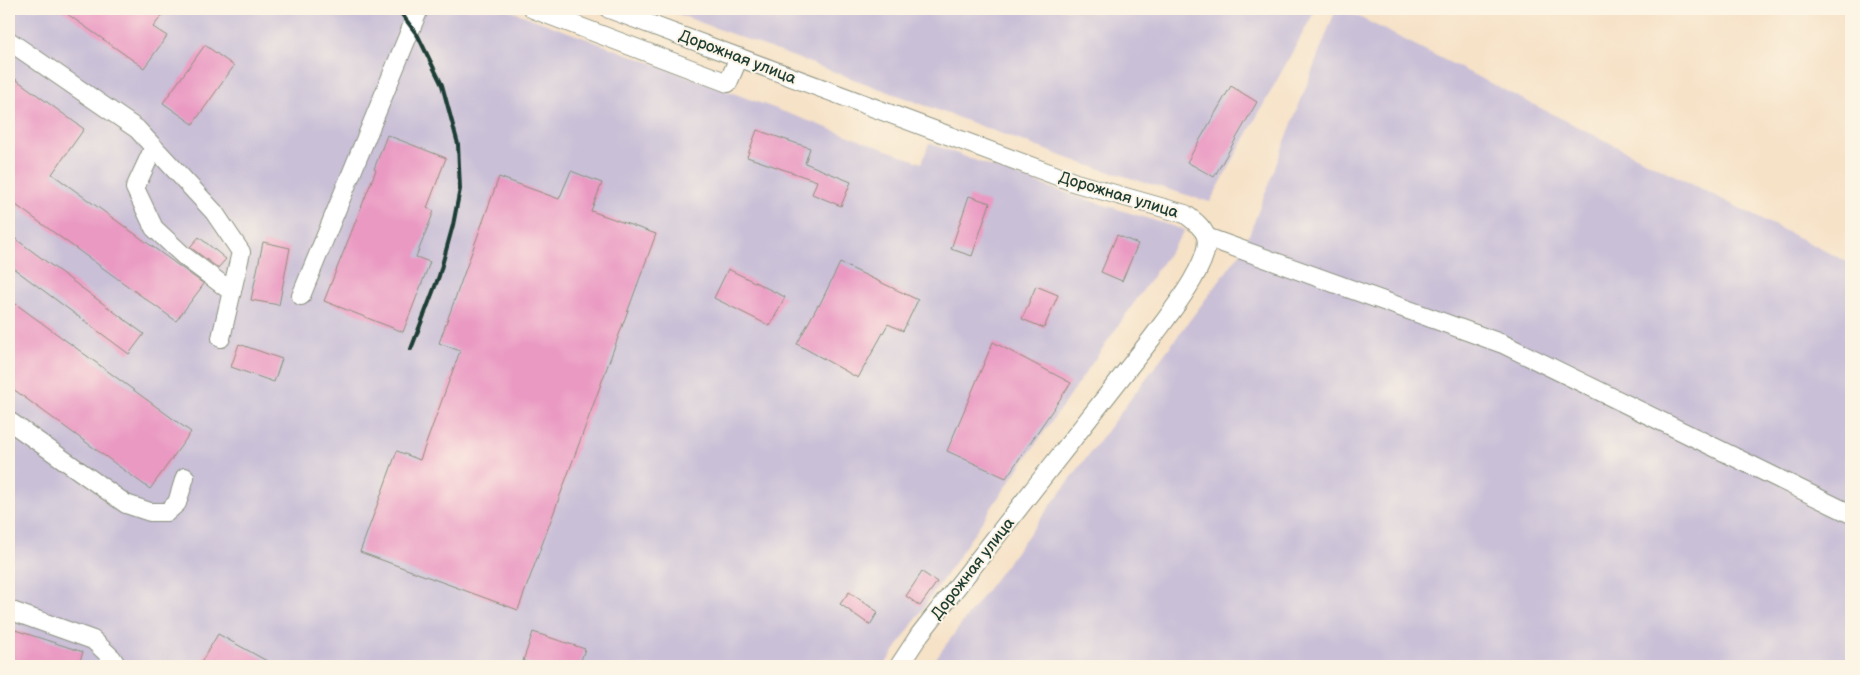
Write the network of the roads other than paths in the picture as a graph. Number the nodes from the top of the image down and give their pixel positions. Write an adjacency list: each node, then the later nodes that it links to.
1 (419, 9): 9 (street)
2 (533, 9): 5 (street)
3 (609, 9): 5 (street, Дорожная улица)
4 (9, 41): 6 (street)
5 (739, 57): 7 (street, Дорожная улица)
6 (154, 148): 8 (street); 8 (street)
7 (1206, 237): 13 (street); 16 (street, Дорожная улица)
8 (232, 292): 10 (street)
9 (301, 296)
10 (221, 338)
11 (9, 421): 12 (street)
12 (185, 477)
13 (1851, 514)
14 (9, 610): 15 (street)
15 (116, 666)
16 (899, 666)

